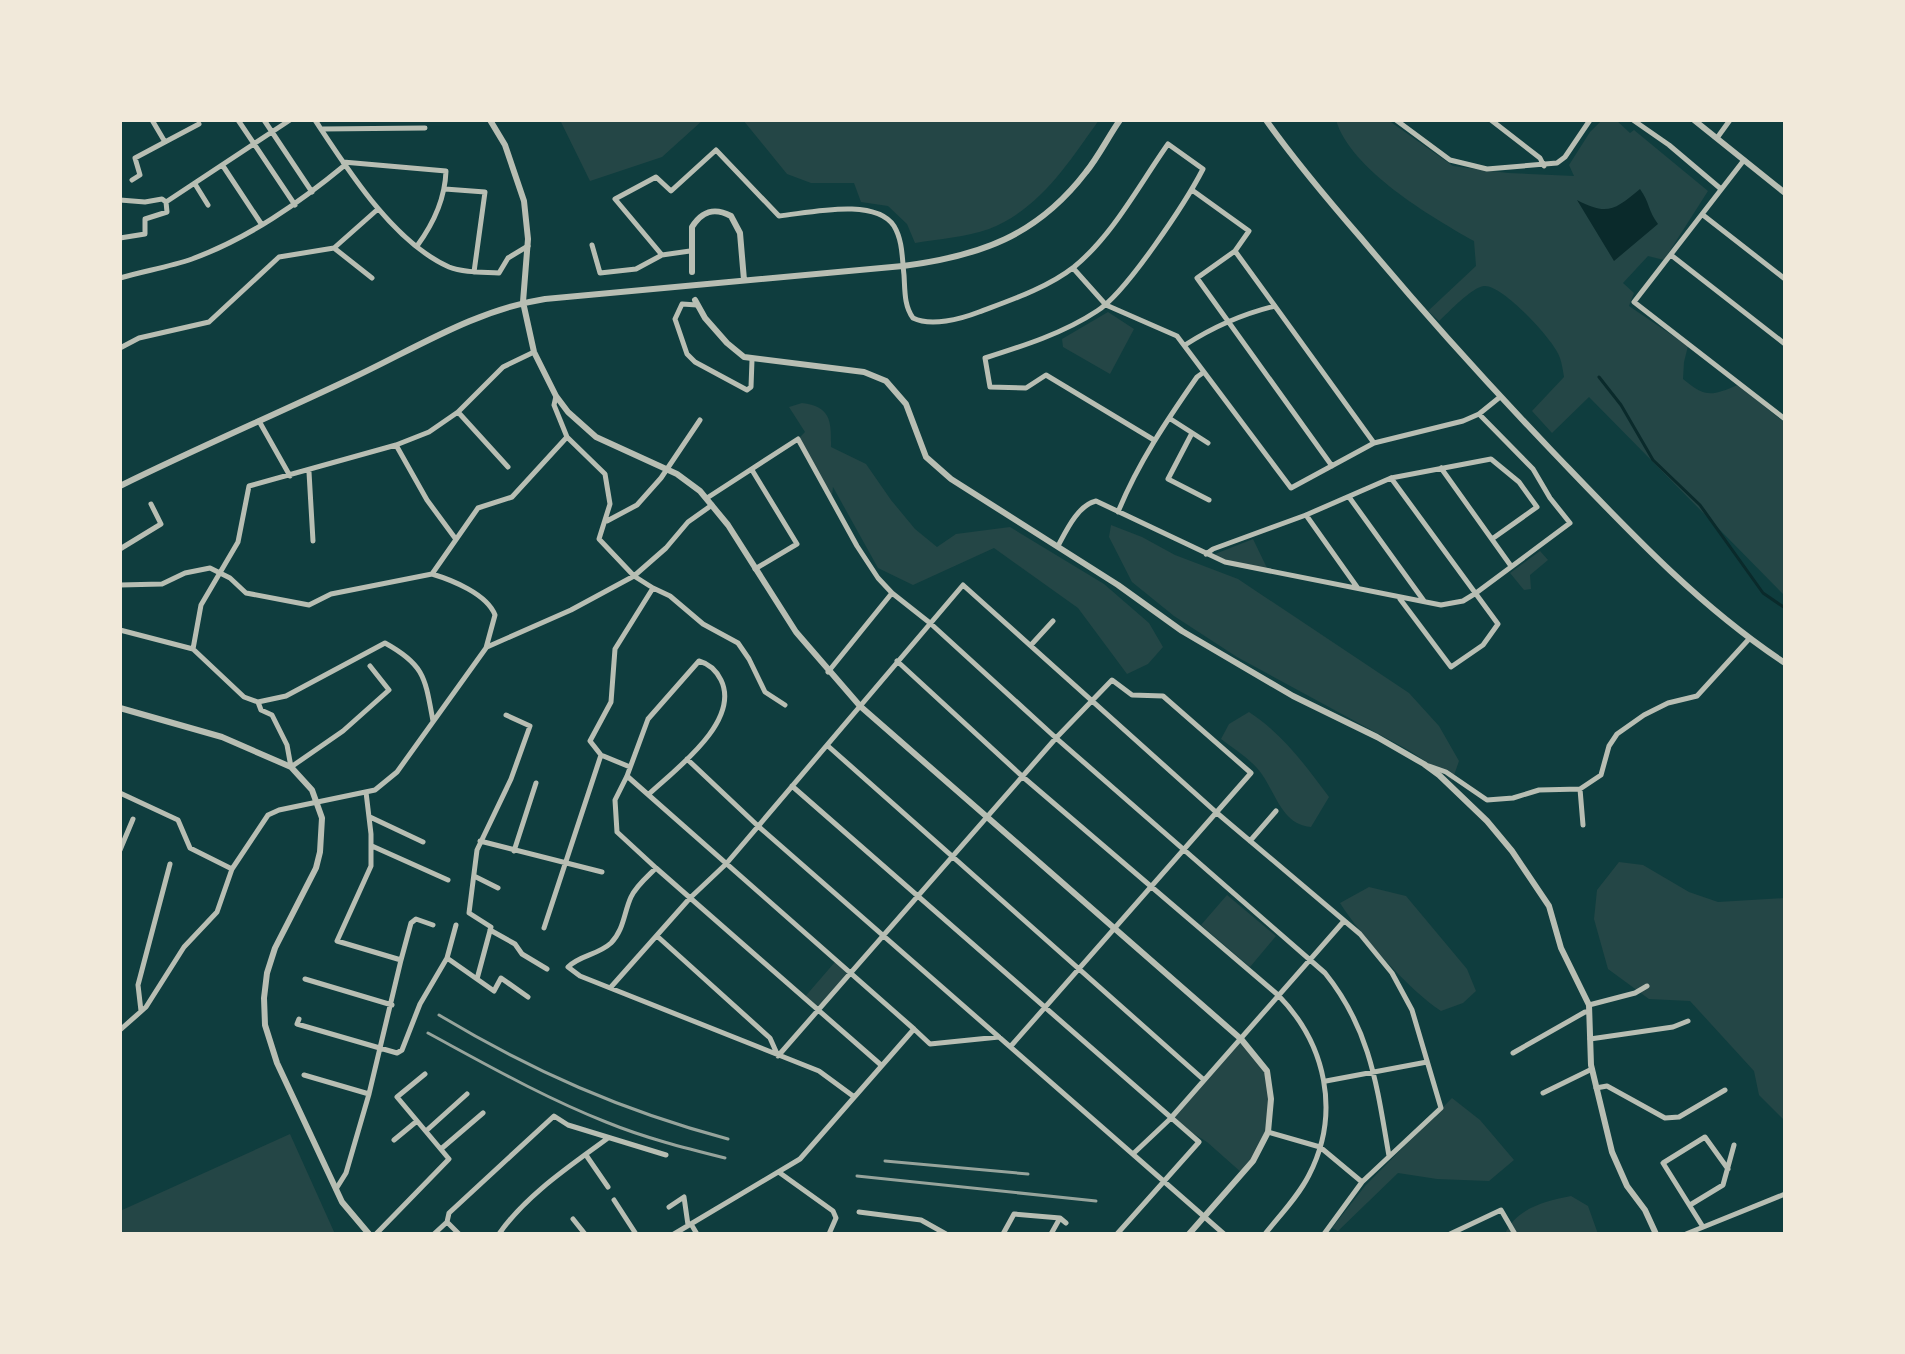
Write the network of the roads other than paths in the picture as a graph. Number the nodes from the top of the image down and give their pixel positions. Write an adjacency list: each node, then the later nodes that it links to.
1 (152, 120): 20 (street)
2 (238, 120): 21 (street)
3 (264, 120): 18 (street)
4 (290, 120): 18 (street)
5 (315, 120): 17 (street)
6 (490, 120): 43 (street)
7 (1120, 120): 49 (street)
8 (1266, 120): 69 (street)
9 (1396, 120): 25 (street)
10 (1491, 120): 25 (street)
11 (1590, 120): 25 (street)
12 (1633, 120): 29 (street)
13 (1694, 120): 19 (street)
14 (1730, 120): 19 (street)
15 (199, 124): 20 (street)
16 (425, 128): 17 (street)
17 (321, 129): 23 (street)
18 (272, 132): 21 (street); 31 (street)
19 (1717, 138): 22 (street)
20 (165, 142): 26 (street)
21 (254, 144): 24 (street); 36 (street)
22 (1744, 159): 29 (street); 32 (street)
23 (344, 164): 28 (street); 31 (street); 37 (street)
24 (223, 166): 27 (street); 39 (street)
25 (1545, 166)
26 (132, 180)
27 (195, 184): 34 (street); 35 (street)
28 (445, 189): 42 (street); 51 (street)
29 (1721, 189): 38 (street)
30 (1192, 190): 46 (street); 50 (street); 59 (street)
31 (312, 193): 36 (street)
32 (1785, 193)
33 (120, 200): 34 (street)
34 (166, 202): 40 (street)
35 (208, 205)
36 (295, 205): 39 (street)
37 (378, 209): 42 (street); 44 (street)
38 (1703, 215): 48 (street); 55 (street)
39 (262, 225): 53 (street)
40 (120, 238)
41 (592, 245): 47 (street)
42 (417, 246): 51 (street)
43 (528, 246): 51 (street); 57 (street)
44 (334, 248): 54 (street); 64 (street)
45 (690, 251): 47 (street); 52 (street); 56 (street)
46 (1235, 251): 60 (street); 61 (street)
47 (662, 255): 49 (street)
48 (1671, 255): 62 (street); 74 (street)
49 (903, 266): 50 (street); 56 (street)
50 (1073, 268): 59 (street)
51 (474, 272)
52 (692, 272)
53 (120, 278)
54 (372, 278)
55 (1785, 279)
56 (744, 280): 57 (street)
57 (523, 302): 65 (street); 76 (street)
58 (696, 302): 66 (street); 66 (street)
59 (1106, 305): 63 (street); 79 (street)
60 (1275, 306): 61 (street); 81 (street)
61 (1227, 322): 63 (street); 83 (street)
62 (1785, 344)
63 (1185, 345): 67 (street)
64 (120, 348)
65 (534, 352): 68 (street); 71 (street)
66 (752, 360): 101 (street)
67 (1204, 372): 73 (street); 83 (street)
68 (556, 396): 78 (street); 93 (street)
69 (1500, 397): 72 (street); 118 (street)
70 (1785, 410): 74 (street)
71 (458, 412): 82 (street); 84 (street)
72 (1479, 414): 81 (street); 104 (street)
73 (1169, 418): 77 (street); 79 (street)
74 (1783, 418)
75 (700, 420): 97 (street)
76 (259, 421): 88 (street); 90 (street)
77 (1191, 435): 80 (street); 92 (street)
78 (567, 437): 97 (street); 98 (street)
79 (1154, 440): 95 (street)
80 (1208, 443)
81 (1374, 443): 83 (street)
82 (396, 445): 87 (street); 98 (street)
83 (1332, 466)
84 (508, 467)
85 (1441, 468): 89 (street); 99 (street); 99 (street)
86 (752, 470): 93 (street); 105 (street); 111 (street)
87 (309, 472): 88 (street); 100 (street)
88 (290, 476): 121 (street)
89 (1391, 478): 91 (street); 112 (street)
90 (120, 486)
91 (1349, 497): 96 (street); 114 (street)
92 (1209, 500)
93 (710, 501): 105 (street); 107 (street)
94 (151, 504): 102 (street)
95 (1118, 512): 101 (street); 103 (street)
96 (1306, 515): 103 (street); 110 (street)
97 (606, 521): 107 (street)
98 (455, 538): 106 (street)
99 (1492, 539): 104 (street)
100 (313, 541)
101 (1058, 546): 137 (street)
102 (120, 549)
103 (1206, 554): 110 (street)
104 (1511, 566): 112 (street)
105 (754, 569): 125 (street)
106 (432, 574): 108 (street); 120 (street)
107 (634, 576): 109 (street); 120 (street)
108 (120, 585)
109 (653, 588): 128 (street); 135 (street)
110 (1357, 588): 113 (street)
111 (892, 593): 116 (street); 125 (street)
112 (1476, 593): 113 (street); 114 (street)
113 (1399, 598): 114 (street)
114 (1424, 601)
115 (1053, 621): 119 (street)
116 (930, 623): 119 (street); 122 (street); 133 (street)
117 (120, 630): 121 (street)
118 (1749, 639): 123 (street); 144 (street)
119 (1031, 645): 126 (street)
120 (486, 648): 132 (street)
121 (193, 649): 127 (street)
122 (897, 661): 129 (street); 141 (street)
123 (1785, 663)
124 (370, 666): 138 (street)
125 (828, 672): 129 (street)
126 (1091, 700): 133 (street); 149 (street); 149 (street)
127 (258, 702): 132 (street); 138 (street)
128 (785, 705)
129 (860, 706): 134 (street); 151 (street)
130 (120, 708): 138 (street)
131 (506, 715): 155 (street)
132 (433, 721): 145 (street)
133 (1056, 738): 141 (street); 160 (street)
134 (828, 746): 143 (street); 162 (street)
135 (601, 755): 139 (street); 163 (street)
136 (687, 759): 139 (street); 147 (street); 154 (street)
137 (1424, 764): 144 (street); 197 (street)
138 (291, 767): 244 (street)
139 (630, 767): 140 (street)
140 (627, 776): 147 (street); 166 (street)
141 (1023, 777): 151 (street); 172 (street)
142 (536, 783): 161 (street)
143 (792, 786): 154 (street); 173 (street)
144 (1580, 789): 153 (street)
145 (366, 792): 150 (street); 167 (street)
146 (120, 793): 167 (street)
147 (649, 794): 165 (street)
148 (1276, 811): 156 (street)
149 (1217, 813): 156 (street); 160 (street)
150 (369, 817): 157 (street); 158 (street)
151 (987, 818): 162 (street); 179 (street)
152 (133, 819): 159 (street)
153 (1583, 825)
154 (758, 826): 165 (street); 182 (street)
155 (480, 841): 161 (street); 169 (street)
156 (1250, 841): 175 (street)
157 (423, 842)
158 (372, 846): 170 (street); 184 (street)
159 (120, 850)
160 (1184, 850): 172 (street); 185 (street)
161 (514, 851): 163 (street)
162 (954, 856): 173 (street); 187 (street)
163 (564, 863): 168 (street); 178 (street)
164 (170, 864): 198 (street)
165 (726, 864): 174 (street); 188 (street)
166 (656, 868): 174 (street); 192 (street)
167 (232, 869): 198 (street)
168 (602, 872)
169 (474, 876): 171 (street); 180 (street)
170 (448, 880)
171 (498, 888)
172 (1151, 888): 179 (street); 193 (street)
173 (919, 896): 182 (street); 196 (street)
174 (690, 898): 181 (street); 199 (street)
175 (1344, 921): 185 (street); 211 (street)
176 (433, 925): 184 (street)
177 (456, 925): 183 (street)
178 (544, 928)
179 (1115, 929): 187 (street); 205 (street)
180 (490, 930): 186 (street); 190 (street)
181 (657, 936): 192 (street); 210 (street)
182 (885, 936): 188 (street); 204 (street)
183 (447, 958): 190 (street); 208 (street)
184 (401, 960): 195 (street)
185 (1310, 960): 193 (street); 214 (street)
186 (547, 969)
187 (1079, 970): 196 (street); 217 (street)
188 (850, 976): 199 (street); 202 (street)
189 (305, 979): 195 (street)
190 (477, 979): 194 (street)
191 (1647, 986): 197 (street)
192 (611, 987): 210 (street)
193 (1278, 995): 205 (street); 218 (street)
194 (528, 997)
195 (392, 1005): 208 (street)
196 (1045, 1008): 207 (street); 226 (street)
197 (1589, 1009): 206 (street); 209 (street)
198 (141, 1012): 203 (street)
199 (818, 1012): 210 (street); 212 (street)
200 (299, 1019): 208 (street)
201 (1688, 1021): 206 (street)
202 (914, 1029): 204 (street); 212 (street)
203 (120, 1030)
204 (1000, 1037): 207 (street)
205 (1241, 1039): 217 (street); 229 (street)
206 (1589, 1039): 213 (street)
207 (1011, 1046): 235 (street)
208 (380, 1049): 222 (street)
209 (1513, 1053)
210 (778, 1056): 224 (street)
211 (1427, 1062): 214 (street); 238 (street)
212 (881, 1065): 224 (street)
213 (1592, 1069): 219 (street); 221 (street)
214 (1374, 1072): 218 (street); 238 (street)
215 (425, 1074): 227 (street)
216 (304, 1075): 222 (street)
217 (1204, 1080): 226 (street)
218 (1326, 1081): 233 (street)
219 (1596, 1088): 220 (street); 277 (street)
220 (1725, 1090)
221 (1543, 1093)
222 (369, 1094): 244 (street)
223 (467, 1094): 228 (street)
224 (853, 1096): 240 (street)
225 (483, 1113): 234 (street)
226 (1170, 1119): 235 (street); 241 (street)
227 (417, 1121): 228 (street); 231 (street)
228 (426, 1131): 234 (street)
229 (1268, 1132): 233 (street); 250 (street)
230 (608, 1138): 236 (street); 237 (street); 253 (street)
231 (394, 1140)
232 (1734, 1145): 239 (street)
233 (1320, 1147): 242 (street); 273 (street)
234 (441, 1149): 258 (street)
235 (1134, 1153): 241 (street)
236 (586, 1155): 243 (street); 261 (street)
237 (666, 1155)
238 (1389, 1157): 242 (street)
239 (1728, 1169): 247 (street); 247 (street)
240 (780, 1173): 255 (street); 266 (street)
241 (1165, 1181): 250 (street); 270 (street)
242 (1362, 1182): 274 (street)
243 (608, 1187)
244 (336, 1189): 257 (street)
245 (1785, 1194): 256 (street)
246 (614, 1200): 263 (street)
247 (1690, 1205): 256 (street)
248 (669, 1207): 255 (street)
249 (859, 1212): 267 (street)
250 (1204, 1216): 271 (street); 272 (street)
251 (1060, 1218): 254 (street); 268 (street); 269 (street)
252 (573, 1219): 262 (street)
253 (447, 1222): 259 (street); 260 (street)
254 (1066, 1223)
255 (690, 1224): 264 (street); 265 (street)
256 (1703, 1227): 278 (street)
257 (369, 1234)
258 (376, 1234)
259 (434, 1234)
260 (459, 1234)
261 (499, 1234)
262 (585, 1234)
263 (636, 1234)
264 (674, 1234)
265 (697, 1234)
266 (829, 1234)
267 (946, 1234)
268 (1003, 1234)
269 (1051, 1234)
270 (1117, 1234)
271 (1189, 1234)
272 (1224, 1234)
273 (1265, 1234)
274 (1324, 1234)
275 (1450, 1234): 276 (street)
276 (1515, 1234)
277 (1656, 1234)
278 (1686, 1234)

